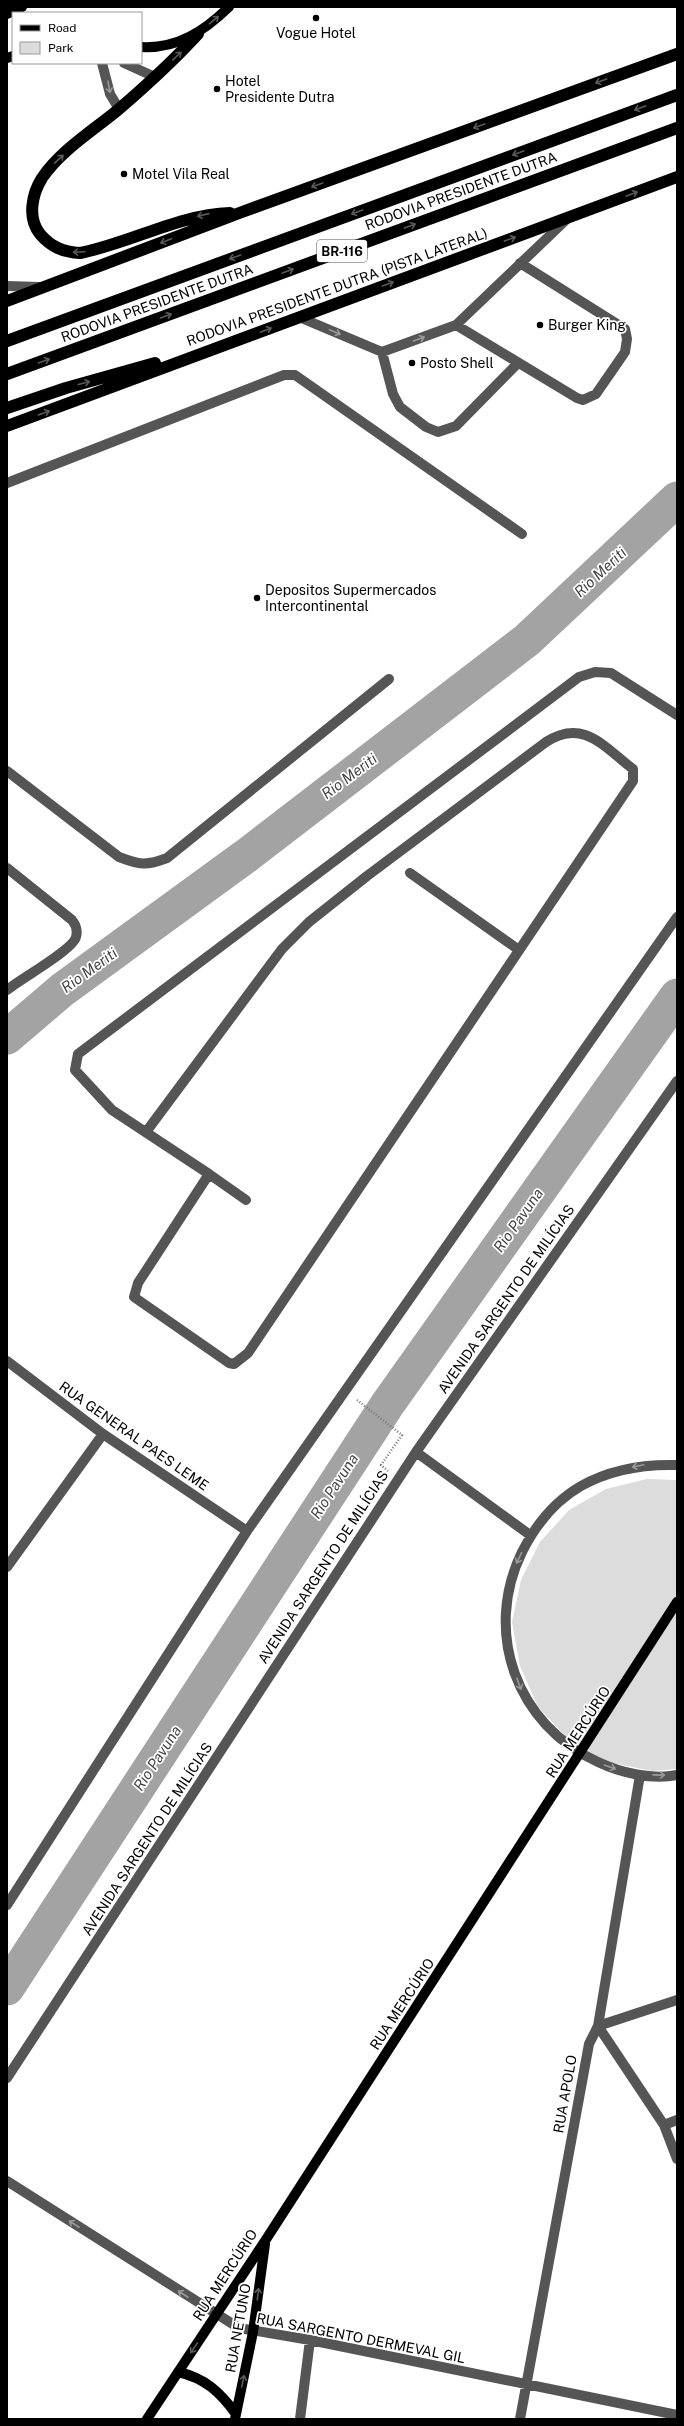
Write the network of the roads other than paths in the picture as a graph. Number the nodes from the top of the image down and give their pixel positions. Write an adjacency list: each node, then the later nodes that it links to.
1 (22, 7): 3 (main road)
2 (229, 7): 4 (main road, one-way to 2)
3 (7, 14)
4 (198, 34): 5 (main road); 9 (highway, one-way to 4)
5 (142, 47)
6 (677, 54): 14 (highway, one-way to 14)
7 (102, 64): 11 (street, one-way to 11)
8 (126, 64): 9 (street)
9 (155, 77): 11 (highway)
10 (677, 95): 22 (highway, RODOVIA PRESIDENTE DUTRA / BR-116, one-way to 22)
11 (119, 109): 14 (highway, one-way to 11)
12 (677, 128): 26 (highway, RODOVIA PRESIDENTE DUTRA / BR-116, one-way to 12)
13 (677, 177): 15 (highway, RODOVIA PRESIDENTE DUTRA (PISTA LATERAL), one-way to 13)
14 (242, 212): 18 (highway, one-way to 18)
15 (570, 216): 16 (street); 20 (highway, RODOVIA PRESIDENTE DUTRA (PISTA LATERAL), one-way to 15)
16 (520, 263): 21 (street); 25 (street)
17 (7, 286): 18 (street)
18 (44, 287): 19 (highway)
19 (7, 301)
20 (299, 317): 23 (highway, RODOVIA PRESIDENTE DUTRA (PISTA LATERAL), one-way to 20); 24 (street, one-way to 24)
21 (456, 325): 24 (street, one-way to 21); 25 (street)
22 (7, 341)
23 (230, 343): 27 (highway, one-way to 23); 28 (highway, RODOVIA PRESIDENTE DUTRA (PISTA LATERAL), one-way to 23)
24 (382, 352): 25 (street)
25 (518, 363)
26 (7, 374)
27 (7, 408)
28 (7, 426)
29 (7, 484): 30 (street)
30 (522, 534)
31 (389, 679): 33 (street)
32 (677, 716): 40 (street)
33 (7, 771)
34 (7, 868): 38 (street)
35 (410, 873): 37 (street)
36 (677, 917): 47 (street)
37 (519, 950): 40 (street); 41 (street)
38 (7, 990)
39 (677, 1081): 45 (street, AVENIDA SARGENTO DE MILÍCIAS)
40 (146, 1132): 41 (street)
41 (209, 1174): 42 (street)
42 (246, 1200)
43 (7, 1361): 44 (street, RUA GENERAL PAES LEME)
44 (103, 1434): 47 (street, RUA GENERAL PAES LEME); 49 (street)
45 (416, 1452): 48 (street); 57 (street, AVENIDA SARGENTO DE MILÍCIAS)
46 (677, 1465): 48 (street, one-way to 48)
47 (247, 1531): 54 (street)
48 (530, 1535): 51 (street, one-way to 51)
49 (7, 1567)
50 (677, 1602): 51 (main road, RUA MERCÚRIO)
51 (580, 1754): 52 (street, one-way to 52); 62 (main road, RUA MERCÚRIO)
52 (640, 1775): 53 (street, one-way to 53); 56 (street, RUA APOLO)
53 (677, 1775)
54 (7, 1905)
55 (677, 2000): 56 (street)
56 (598, 2026): 59 (street); 67 (street, RUA APOLO)
57 (7, 2078)
58 (677, 2120): 59 (street)
59 (664, 2125): 60 (street)
60 (677, 2159)
61 (7, 2181): 63 (street, RUA SARGENTO DERMEVAL GIL, one-way to 61)
62 (265, 2241): 63 (main road, RUA MERCÚRIO); 64 (main road, RUA NETUNO, one-way to 62)
63 (216, 2315): 64 (street, RUA SARGENTO DERMEVAL GIL); 66 (main road, RUA MERCÚRIO, one-way to 66)
64 (253, 2332): 65 (street, RUA SARGENTO DERMEVAL GIL); 69 (main road, RUA NETUNO, one-way to 64)
65 (310, 2340): 67 (street, RUA SARGENTO DERMEVAL GIL); 71 (street)
66 (178, 2372): 69 (main road); 70 (main road, RUA MERCÚRIO)
67 (527, 2384): 68 (street, RUA SARGENTO DERMEVAL GIL); 72 (street, RUA APOLO)
68 (677, 2415)
69 (236, 2416)
70 (147, 2419)
71 (300, 2419)
72 (520, 2419)

